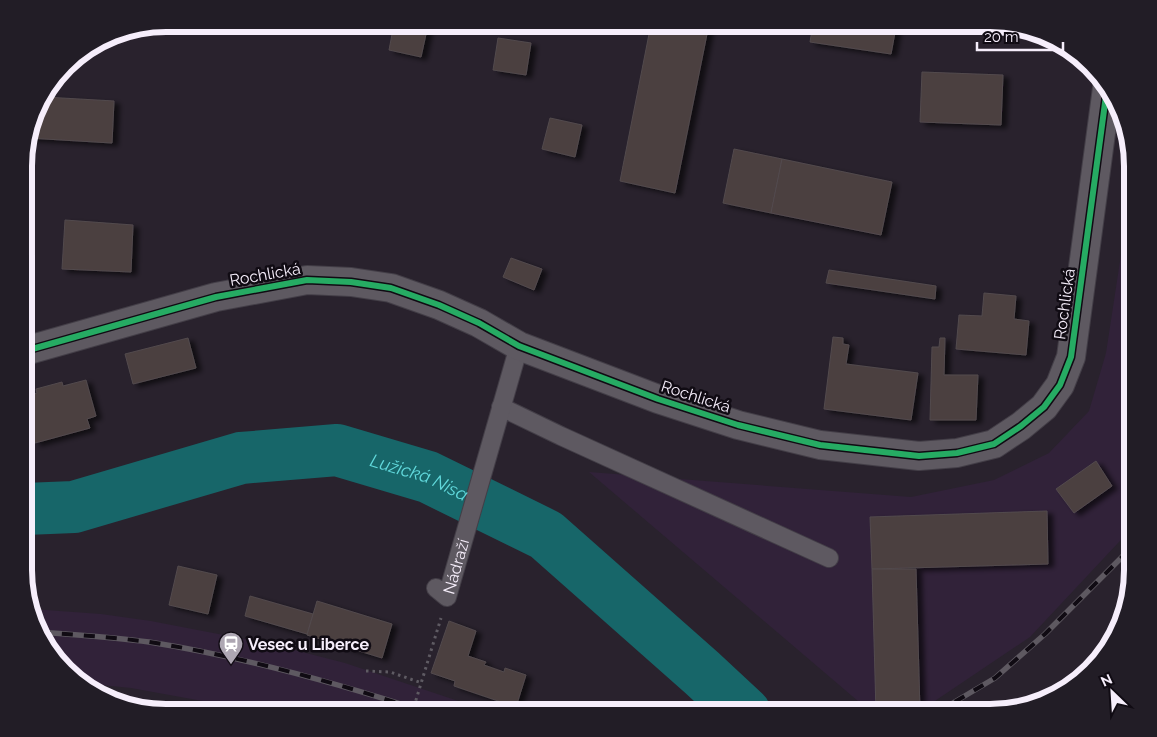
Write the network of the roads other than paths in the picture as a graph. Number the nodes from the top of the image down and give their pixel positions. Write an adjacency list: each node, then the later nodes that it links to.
1 (1106, 99): 2 (street, Rochlická)
2 (520, 346): 3 (street, Rochlická); 4 (lane, Nádraží)
3 (32, 349)
4 (501, 407): 5 (lane); 6 (lane, Nádraží)
5 (829, 558)
6 (441, 592)

